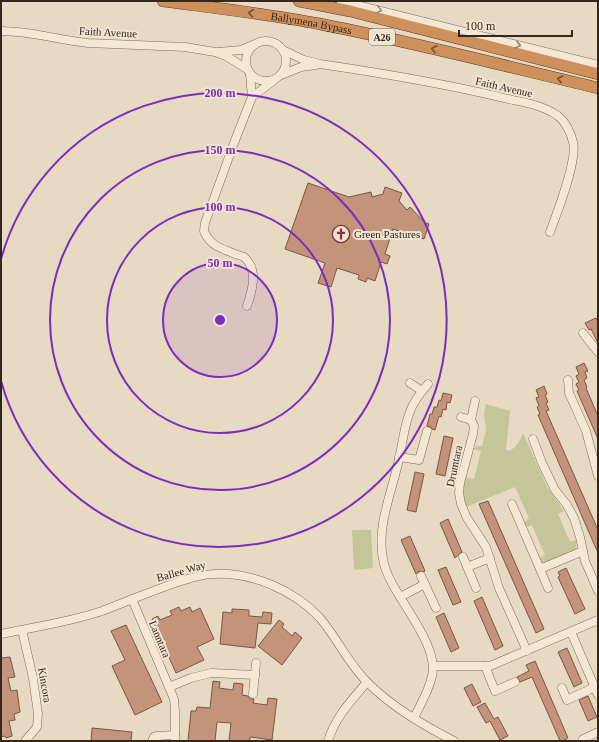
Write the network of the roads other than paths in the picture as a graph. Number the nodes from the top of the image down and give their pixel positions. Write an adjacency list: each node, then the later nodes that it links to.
1 (163, 1): 13 (highway, Ballymena Bypass / A26, one-way to 1)
2 (298, 1): 11 (highway, Ballymena Bypass / A26)
3 (341, 1): 9 (street, one-way to 9)
4 (1, 32): 7 (street, Faith Avenue)
5 (255, 44): 6 (street); 7 (street, Faith Avenue); 10 (street)
6 (283, 50): 8 (street, Faith Avenue); 12 (street)
7 (215, 52): 10 (street, Faith Avenue)
8 (320, 64): 12 (street, Faith Avenue); 15 (street, Faith Avenue)
9 (598, 65)
10 (248, 71): 12 (street); 14 (street)
11 (598, 74)
12 (278, 77): 14 (street)
13 (598, 88)
14 (252, 97): 16 (street)
15 (550, 232)
16 (247, 306)
17 (582, 333): 18 (street)
18 (598, 352)
19 (568, 380): 29 (street)
20 (410, 383): 22 (street)
21 (428, 384): 22 (street)
22 (422, 391): 28 (street)
23 (475, 401): 25 (street, Drumtara)
24 (460, 417): 25 (street)
25 (471, 420): 33 (street, Drumtara)
26 (427, 431): 28 (street)
27 (533, 439): 31 (street)
28 (399, 457): 41 (street)
29 (598, 476)
30 (512, 504): 35 (street)
31 (583, 551): 35 (street); 40 (street)
32 (463, 558): 34 (street)
33 (490, 558): 34 (street); 48 (street, Drumtara)
34 (467, 567): 38 (street)
35 (540, 570): 39 (street)
36 (421, 576): 37 (street)
37 (425, 584): 41 (street); 43 (street)
38 (476, 588)
39 (548, 588)
40 (598, 591)
41 (400, 597): 50 (street)
42 (132, 599): 45 (street, Ballee Way); 53 (street, Ballee Way); 55 (street, Lanntara)
43 (436, 608)
44 (598, 620): 46 (street)
45 (22, 630): 47 (street, Ballee Way); 63 (street, Kincora)
46 (571, 632): 48 (street); 57 (street)
47 (1, 634)
48 (527, 651): 51 (street)
49 (256, 664): 52 (street)
50 (433, 666): 51 (street); 59 (street)
51 (485, 666): 54 (street)
52 (255, 674): 55 (street); 58 (street)
53 (367, 682): 59 (street, Ballee Way); 65 (street)
54 (515, 682)
55 (169, 687): 61 (street, Lanntara)
56 (562, 688): 57 (street)
57 (596, 691)
58 (253, 694)
59 (414, 718): 66 (street, Ballee Way)
60 (598, 732): 62 (street)
61 (175, 738): 64 (street, Lanntara)
62 (583, 739)
63 (25, 741)
64 (152, 741)
65 (328, 741)
66 (454, 741)

